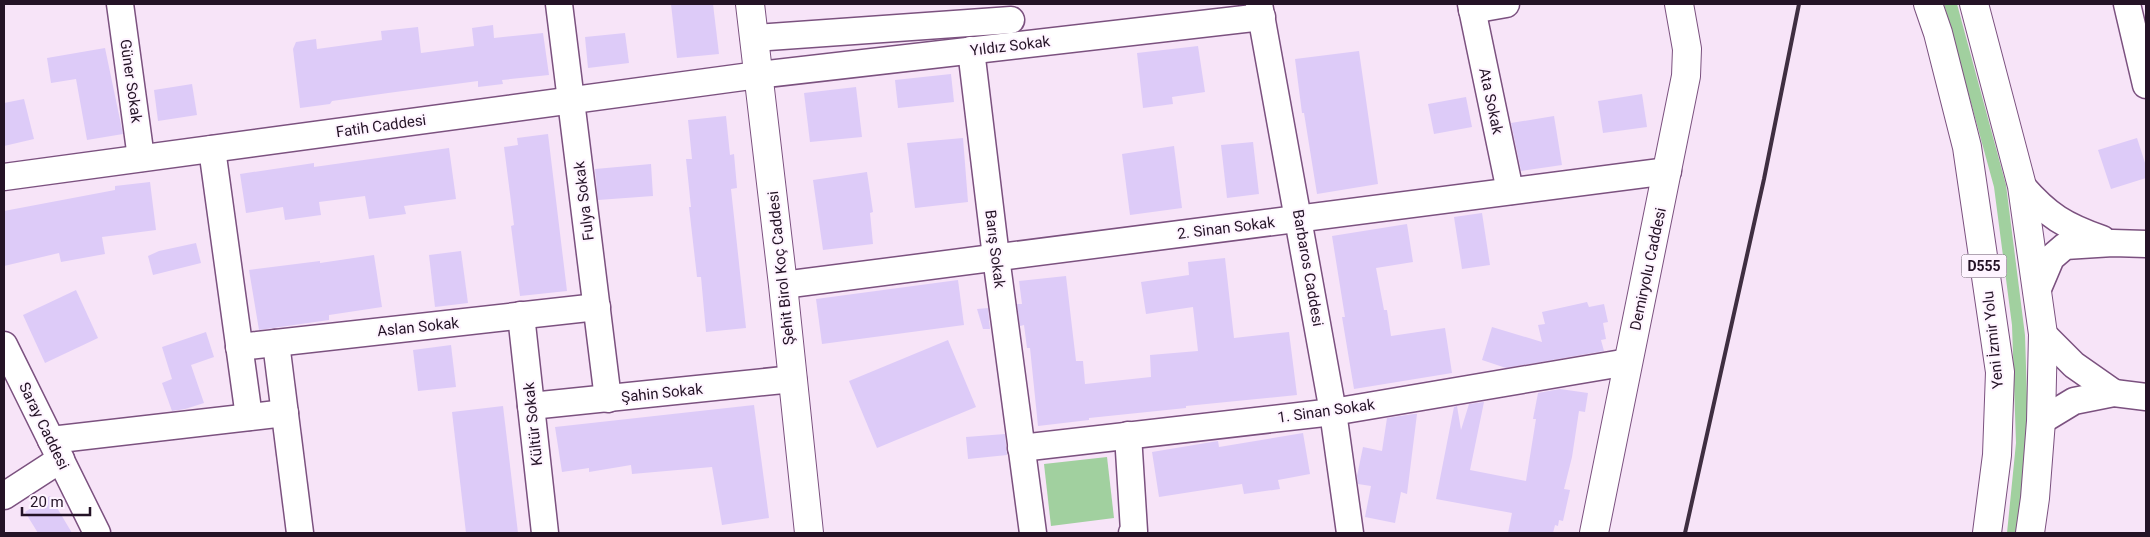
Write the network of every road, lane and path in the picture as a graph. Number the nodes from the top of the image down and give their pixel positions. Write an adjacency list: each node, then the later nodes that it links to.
1 (120, 4): 19 (street, Güner Sokak)
2 (559, 4): 17 (street, Fulya Sokak)
3 (750, 4): 12 (main road, Şehit Birol Koç Caddesi)
4 (1506, 4): 9 (street, Ata Sokak)
5 (1679, 4): 20 (main road, Demiryolu Caddesi)
6 (1928, 4): 58 (main road, Yeni İzmir Yolu / D555)
7 (1974, 4): 22 (main road)
8 (2127, 4): 16 (street)
9 (1472, 7): 23 (street, Ata Sokak)
10 (1260, 10): 13 (street, Yıldız Sokak); 24 (street, Barbaros Caddesi)
11 (1010, 12): 12 (street, Yıldız Sokak); 13 (street)
12 (754, 38): 15 (main road, Şehit Birol Koç Caddesi)
13 (1015, 45): 14 (street, Yıldız Sokak)
14 (971, 50): 15 (street, Yıldız Sokak); 27 (street, Barış Sokak)
15 (758, 75): 17 (street, Fatih Caddesi); 28 (main road, Şehit Birol Koç Caddesi)
16 (2146, 85)
17 (572, 100): 18 (street, Fatih Caddesi); 30 (street, Fulya Sokak)
18 (212, 149): 19 (street, Fatih Caddesi); 35 (street)
19 (142, 158): 21 (street, Fatih Caddesi)
20 (1668, 171): 23 (street, 2. Sinan Sokak); 36 (main road, Demiryolu Caddesi)
21 (4, 177)
22 (2022, 186): 25 (street); 29 (main road)
23 (1510, 191): 24 (street, 2. Sinan Sokak)
24 (1300, 219): 27 (street, 2. Sinan Sokak); 42 (street, Barbaros Caddesi)
25 (2113, 242): 26 (street); 29 (street)
26 (2146, 244)
27 (996, 257): 28 (street, 2. Sinan Sokak); 47 (street, Barış Sokak)
28 (783, 284): 37 (main road, Şehit Birol Koç Caddesi)
29 (2037, 291): 32 (main road)
30 (597, 307): 31 (street, Aslan Sokak); 40 (street, Fulya Sokak)
31 (521, 315): 33 (street, Aslan Sokak); 41 (street, Kültür Sokak)
32 (2043, 334): 38 (street); 45 (main road)
33 (276, 342): 35 (street, Aslan Sokak); 43 (street)
34 (4, 345): 48 (street, Saray Caddesi)
35 (239, 346): 44 (street)
36 (1628, 362): 42 (street, 1. Sinan Sokak); 57 (main road, Demiryolu Caddesi)
37 (793, 379): 40 (street, Şahin Sokak); 53 (main road, Şehit Birol Koç Caddesi)
38 (2114, 393): 39 (street); 45 (street)
39 (2146, 397)
40 (608, 398): 41 (street, Şahin Sokak)
41 (531, 406): 52 (street, Kültür Sokak)
42 (1333, 412): 46 (street, 1. Sinan Sokak); 56 (street, Barbaros Caddesi)
43 (285, 413): 44 (street); 51 (street)
44 (249, 417): 48 (street)
45 (2041, 421): 59 (main road)
46 (1128, 435): 47 (street, 1. Sinan Sokak); 55 (street)
47 (1022, 448): 54 (street, Barış Sokak)
48 (56, 449): 49 (street); 50 (street, Saray Caddesi)
49 (4, 496)
50 (98, 533)
51 (300, 533)
52 (545, 533)
53 (809, 533)
54 (1033, 533)
55 (1132, 533)
56 (1350, 533)
57 (1594, 533)
58 (1987, 533)
59 (2030, 533)

